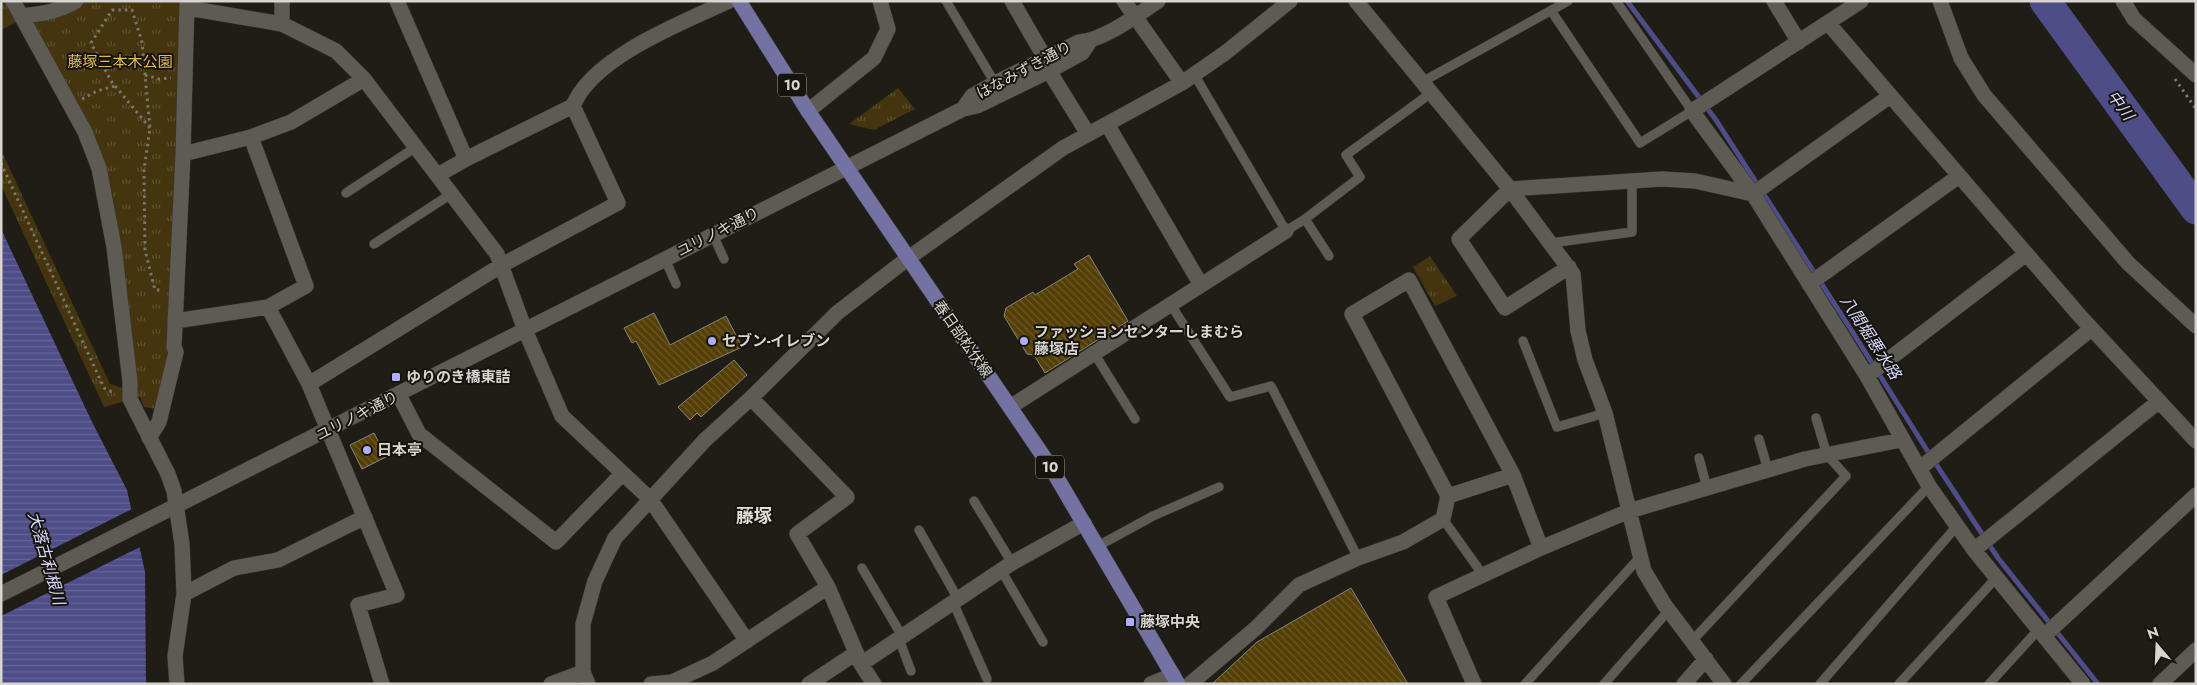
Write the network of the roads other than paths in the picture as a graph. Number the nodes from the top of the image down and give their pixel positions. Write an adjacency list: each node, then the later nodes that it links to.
1 (14, 1): 22 (street)
2 (76, 1): 22 (street)
3 (282, 1): 25 (street)
4 (397, 1): 44 (street)
5 (729, 1): 35 (street)
6 (739, 1): 37 (main road, 春日部松伏線 / 10)
7 (880, 1): 37 (street)
8 (946, 1): 31 (lane)
9 (1012, 1): 27 (street)
10 (1124, 1): 23 (street)
11 (1158, 1): 23 (street, はなみずき通り)
12 (1290, 1): 28 (street)
13 (1356, 1): 33 (street)
14 (1568, 1): 21 (lane)
15 (1616, 1): 38 (lane)
16 (1774, 1): 26 (street)
17 (1861, 1): 24 (street)
18 (1940, 1): 71 (street)
19 (2123, 1): 29 (street)
20 (188, 4): 25 (street); 43 (street)
21 (1552, 12): 33 (lane); 38 (lane)
22 (21, 16): 86 (street)
23 (1135, 17): 27 (street, はなみずき通り); 32 (street)
24 (1828, 23): 26 (street); 34 (street)
25 (282, 24): 30 (street)
26 (1799, 42): 38 (street)
27 (1047, 64): 31 (street, はなみずき通り); 36 (street, はなみずき通り); 40 (street)
28 (1194, 74): 32 (street); 54 (lane)
29 (2196, 75)
30 (364, 79): 41 (street); 42 (street)
31 (995, 83): 36 (street, はなみずき通り)
32 (1182, 83): 39 (street)
33 (1426, 88): 49 (street); 53 (lane)
34 (1890, 96): 47 (street); 52 (street)
35 (573, 106): 44 (street); 63 (street)
36 (963, 109): 45 (street, はなみずき通り)
37 (808, 111): 45 (main road, 春日部松伏線 / 10)
38 (1692, 111): 52 (street)
39 (1107, 124): 40 (street); 67 (street)
40 (1088, 134): 62 (street)
41 (251, 137): 43 (street); 69 (street)
42 (416, 147): 46 (street); 50 (lane)
43 (183, 154): 70 (street)
44 (466, 159): 46 (street)
45 (846, 168): 55 (street, ユリノキ通り); 62 (main road, 春日部松伏線 / 10)
46 (438, 175): 51 (street)
47 (1959, 176): 58 (street); 66 (street)
48 (1632, 181): 49 (street); 52 (street); 56 (lane)
49 (1510, 189): 56 (street); 64 (street)
50 (346, 193)
51 (451, 194): 57 (lane); 63 (street)
52 (1752, 194): 66 (street)
53 (1305, 219): 54 (lane); 59 (lane)
54 (1286, 231): 67 (street)
55 (713, 235): 60 (street, ユリノキ通り); 61 (lane)
56 (1551, 242): 64 (street)
57 (374, 244)
58 (2026, 254): 72 (street); 76 (street)
59 (1329, 256)
60 (665, 259): 65 (lane); 73 (street, ユリノキ通り)
61 (724, 259)
62 (907, 259): 79 (street); 81 (main road, 春日部松伏線 / 10)
63 (502, 265): 73 (street); 77 (street)
64 (1569, 267): 82 (street)
65 (676, 284)
66 (1809, 284): 76 (street)
67 (1201, 285): 68 (street)
68 (1170, 305): 75 (street); 114 (lane)
69 (268, 308): 70 (street); 77 (street)
70 (176, 321): 86 (street)
71 (2196, 326)
72 (2092, 329): 80 (street); 92 (street)
73 (524, 330): 78 (street, ユリノキ通り); 94 (street)
74 (1523, 341): 82 (lane)
75 (1094, 353): 81 (street); 84 (lane)
76 (1867, 376): 88 (street)
77 (309, 384): 85 (street)
78 (399, 395): 85 (street, ユリノキ通り); 94 (street)
79 (751, 398): 101 (street); 119 (street)
80 (2158, 402): 89 (street); 112 (street)
81 (1010, 406): 107 (main road, 春日部松伏線 / 10)
82 (1605, 414): 104 (street)
83 (1816, 418): 90 (lane)
84 (1135, 419)
85 (329, 430): 103 (street, ユリノキ通り); 105 (street)
86 (149, 438): 103 (street)
87 (1759, 439): 93 (lane)
88 (1901, 440): 90 (street); 92 (street)
89 (2196, 441)
90 (1827, 455): 93 (street); 128 (lane)
91 (1699, 458): 98 (lane)
92 (1918, 469): 96 (street)
93 (1768, 470): 98 (street)
94 (622, 474): 101 (street)
95 (1513, 474): 100 (street); 100 (street); 111 (street)
96 (1929, 486): 108 (street); 150 (lane)
97 (1219, 487): 110 (lane)
98 (1708, 488): 104 (street)
99 (2196, 495): 124 (street)
100 (1448, 496): 106 (street)
101 (650, 499): 126 (street); 133 (street)
102 (974, 501): 115 (lane)
103 (176, 506): 120 (street, ユリノキ通り); 121 (street)
104 (1629, 511): 111 (street); 113 (street)
105 (365, 517): 121 (street); 138 (street)
106 (1443, 519): 114 (street); 117 (lane)
107 (1084, 523): 110 (main road, 春日部松伏線 / 10); 115 (street)
108 (1957, 526): 112 (street); 151 (lane)
109 (919, 530): 122 (lane)
110 (1098, 546): 135 (main road, 春日部松伏線 / 10)
111 (1541, 548): 117 (street)
112 (1974, 550): 118 (street)
113 (1640, 557): 123 (street); 146 (lane)
114 (1358, 558): 144 (street)
115 (1006, 567): 122 (street); 127 (lane)
116 (862, 568): 125 (lane)
117 (1483, 576): 145 (street)
118 (1996, 578): 124 (street); 152 (lane)
119 (828, 587): 126 (street); 130 (street)
120 (1, 594)
121 (184, 594): 137 (street)
122 (956, 601): 125 (street); 134 (lane)
123 (1668, 610): 128 (street); 147 (lane)
124 (2042, 632): 136 (street); 153 (lane)
125 (900, 638): 130 (street); 132 (lane)
126 (747, 641): 140 (street)
127 (1043, 642)
128 (1692, 642): 131 (street)
129 (2196, 650): 154 (street)
130 (859, 658): 141 (street); 142 (street)
131 (1706, 659): 148 (street); 149 (street)
132 (911, 671)
133 (585, 678): 139 (street)
134 (987, 679)
135 (1175, 680): 143 (street)
136 (2077, 681)
137 (177, 684)
138 (382, 684)
139 (551, 684)
140 (650, 684)
141 (809, 684)
142 (874, 684)
143 (1151, 684)
144 (1190, 684)
145 (1474, 684)
146 (1524, 684)
147 (1604, 684)
148 (1684, 684)
149 (1724, 684)
150 (1741, 684)
151 (1820, 684)
152 (1899, 684)
153 (1989, 684)
154 (2160, 684)

